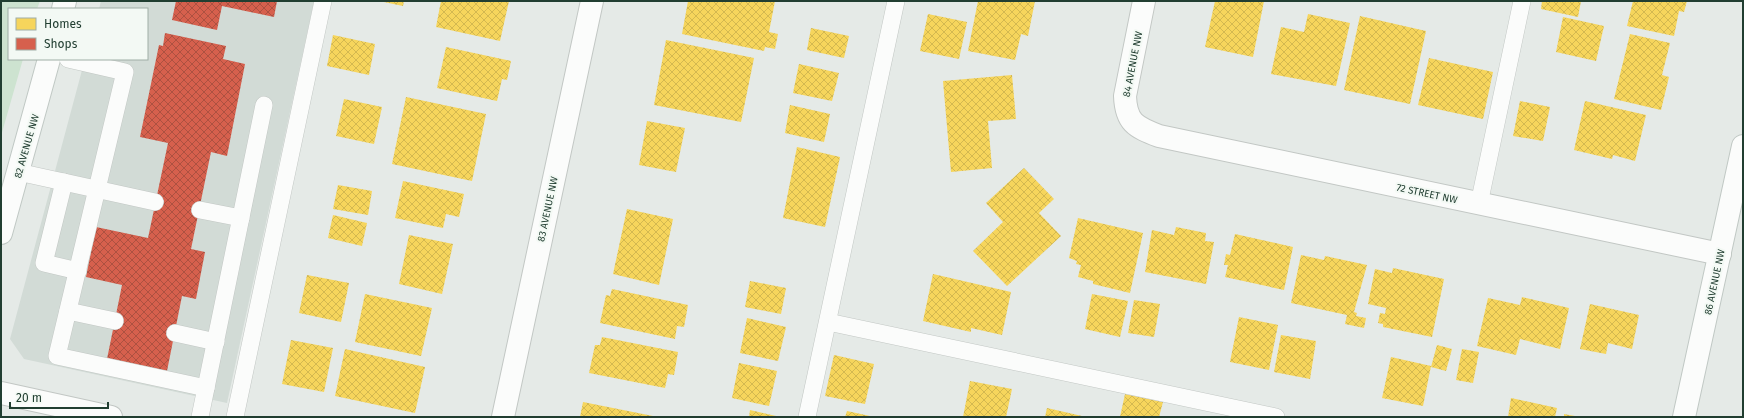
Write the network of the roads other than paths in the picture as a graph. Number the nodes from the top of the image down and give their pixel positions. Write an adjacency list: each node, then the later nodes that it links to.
1 (323, 1): 30 (lane)
2 (592, 1): 31 (street, 83 AVENUE NW)
3 (896, 1): 23 (lane)
4 (1144, 1): 9 (street, 84 AVENUE NW)
5 (1522, 1): 15 (lane)
6 (49, 60): 11 (street, 82 AVENUE NW)
7 (72, 60): 13 (lane)
8 (264, 105): 17 (lane)
9 (1135, 125): 15 (street, 72 STREET NW)
10 (1743, 146): 19 (street, 86 AVENUE NW)
11 (18, 172): 12 (lane); 18 (street, 82 AVENUE NW)
12 (64, 182): 13 (lane); 20 (lane)
13 (97, 189): 14 (lane); 20 (lane)
14 (155, 202)
15 (1479, 204): 19 (street, 72 STREET NW)
16 (200, 210): 17 (lane)
17 (241, 218): 25 (lane)
18 (1, 233)
19 (1720, 254): 34 (street, 86 AVENUE NW)
20 (78, 271): 21 (lane)
21 (68, 311): 22 (lane); 26 (lane)
22 (115, 321)
23 (828, 322): 32 (lane); 33 (lane)
24 (175, 333): 25 (lane)
25 (216, 342): 26 (lane)
26 (206, 388): 29 (lane)
27 (1, 393): 28 (street)
28 (111, 417)
29 (200, 417)
30 (235, 417)
31 (503, 417)
32 (807, 417)
33 (1276, 417)
34 (1684, 417)

